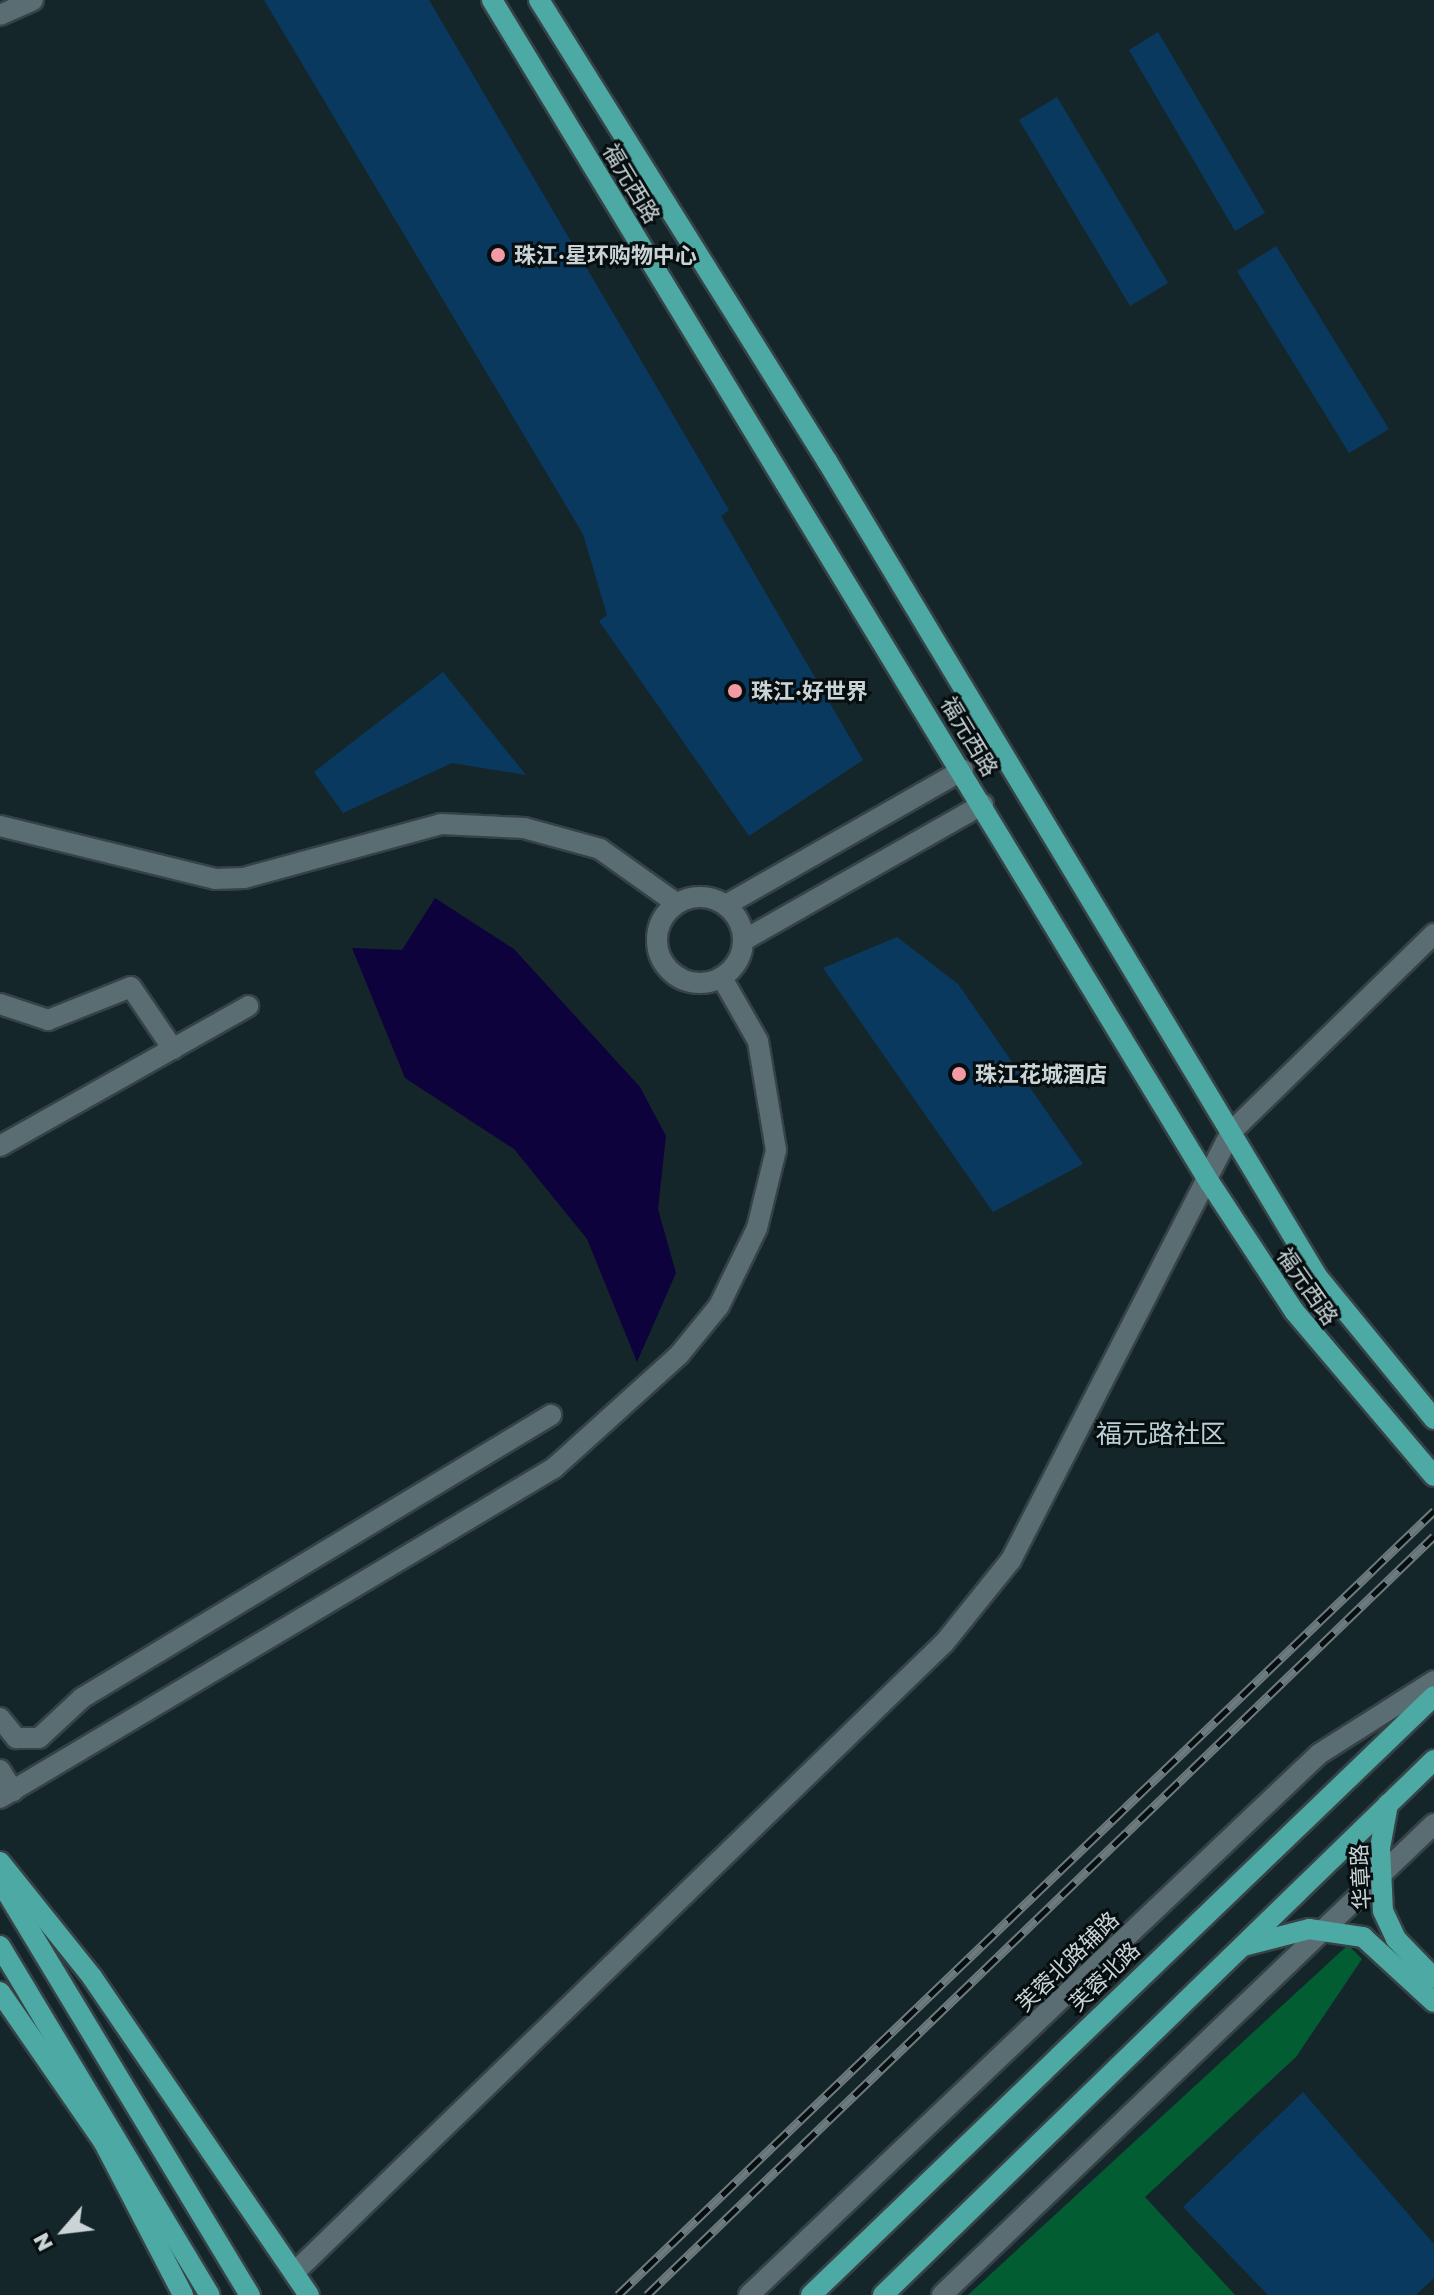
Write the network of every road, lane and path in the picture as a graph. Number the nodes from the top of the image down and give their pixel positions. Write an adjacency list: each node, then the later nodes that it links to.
1 (33, 0): 4 (street)
2 (492, 0): 5 (main road, 福元西路)
3 (539, 0): 16 (main road, 福元西路)
4 (0, 15)
5 (963, 770): 6 (main road, 福元西路); 9 (street)
6 (983, 804): 11 (street); 18 (main road, 福元西路)
7 (0, 826): 8 (street)
8 (676, 903): 9 (street); 12 (street)
9 (726, 905): 11 (street)
10 (1434, 934): 16 (street)
11 (744, 940): 12 (street)
12 (722, 978): 27 (street)
13 (0, 1004): 15 (street)
14 (248, 1006): 15 (street)
15 (173, 1049): 17 (street)
16 (1231, 1132): 18 (street); 20 (main road, 福元西路)
17 (0, 1146)
18 (1210, 1183): 21 (main road, 福元西路); 39 (street)
19 (551, 1415): 24 (street)
20 (1434, 1419)
21 (1434, 1476)
22 (1434, 1681): 44 (street, 芙蓉北路辅路)
23 (1434, 1696): 45 (main road, 芙蓉北路)
24 (0, 1718)
25 (1434, 1760): 28 (main road)
26 (0, 1770): 27 (street)
27 (6, 1794)
28 (1388, 1804): 31 (main road, 华章路); 35 (main road)
29 (1434, 1824): 31 (street)
30 (0, 1862): 39 (main road)
31 (1379, 1876): 33 (street); 36 (main road, 华章路)
32 (0, 1881): 42 (main road)
33 (1323, 1931): 35 (main road, 华章路); 38 (main road, 华章路); 47 (street)
34 (0, 1946): 41 (main road)
35 (1236, 1949): 46 (main road)
36 (1434, 1978)
37 (0, 1992): 40 (main road)
38 (1434, 2002)
39 (297, 2270): 43 (main road)
40 (183, 2295)
41 (210, 2295)
42 (250, 2295)
43 (309, 2295)
44 (749, 2295)
45 (811, 2295)
46 (883, 2295)
47 (942, 2295)

